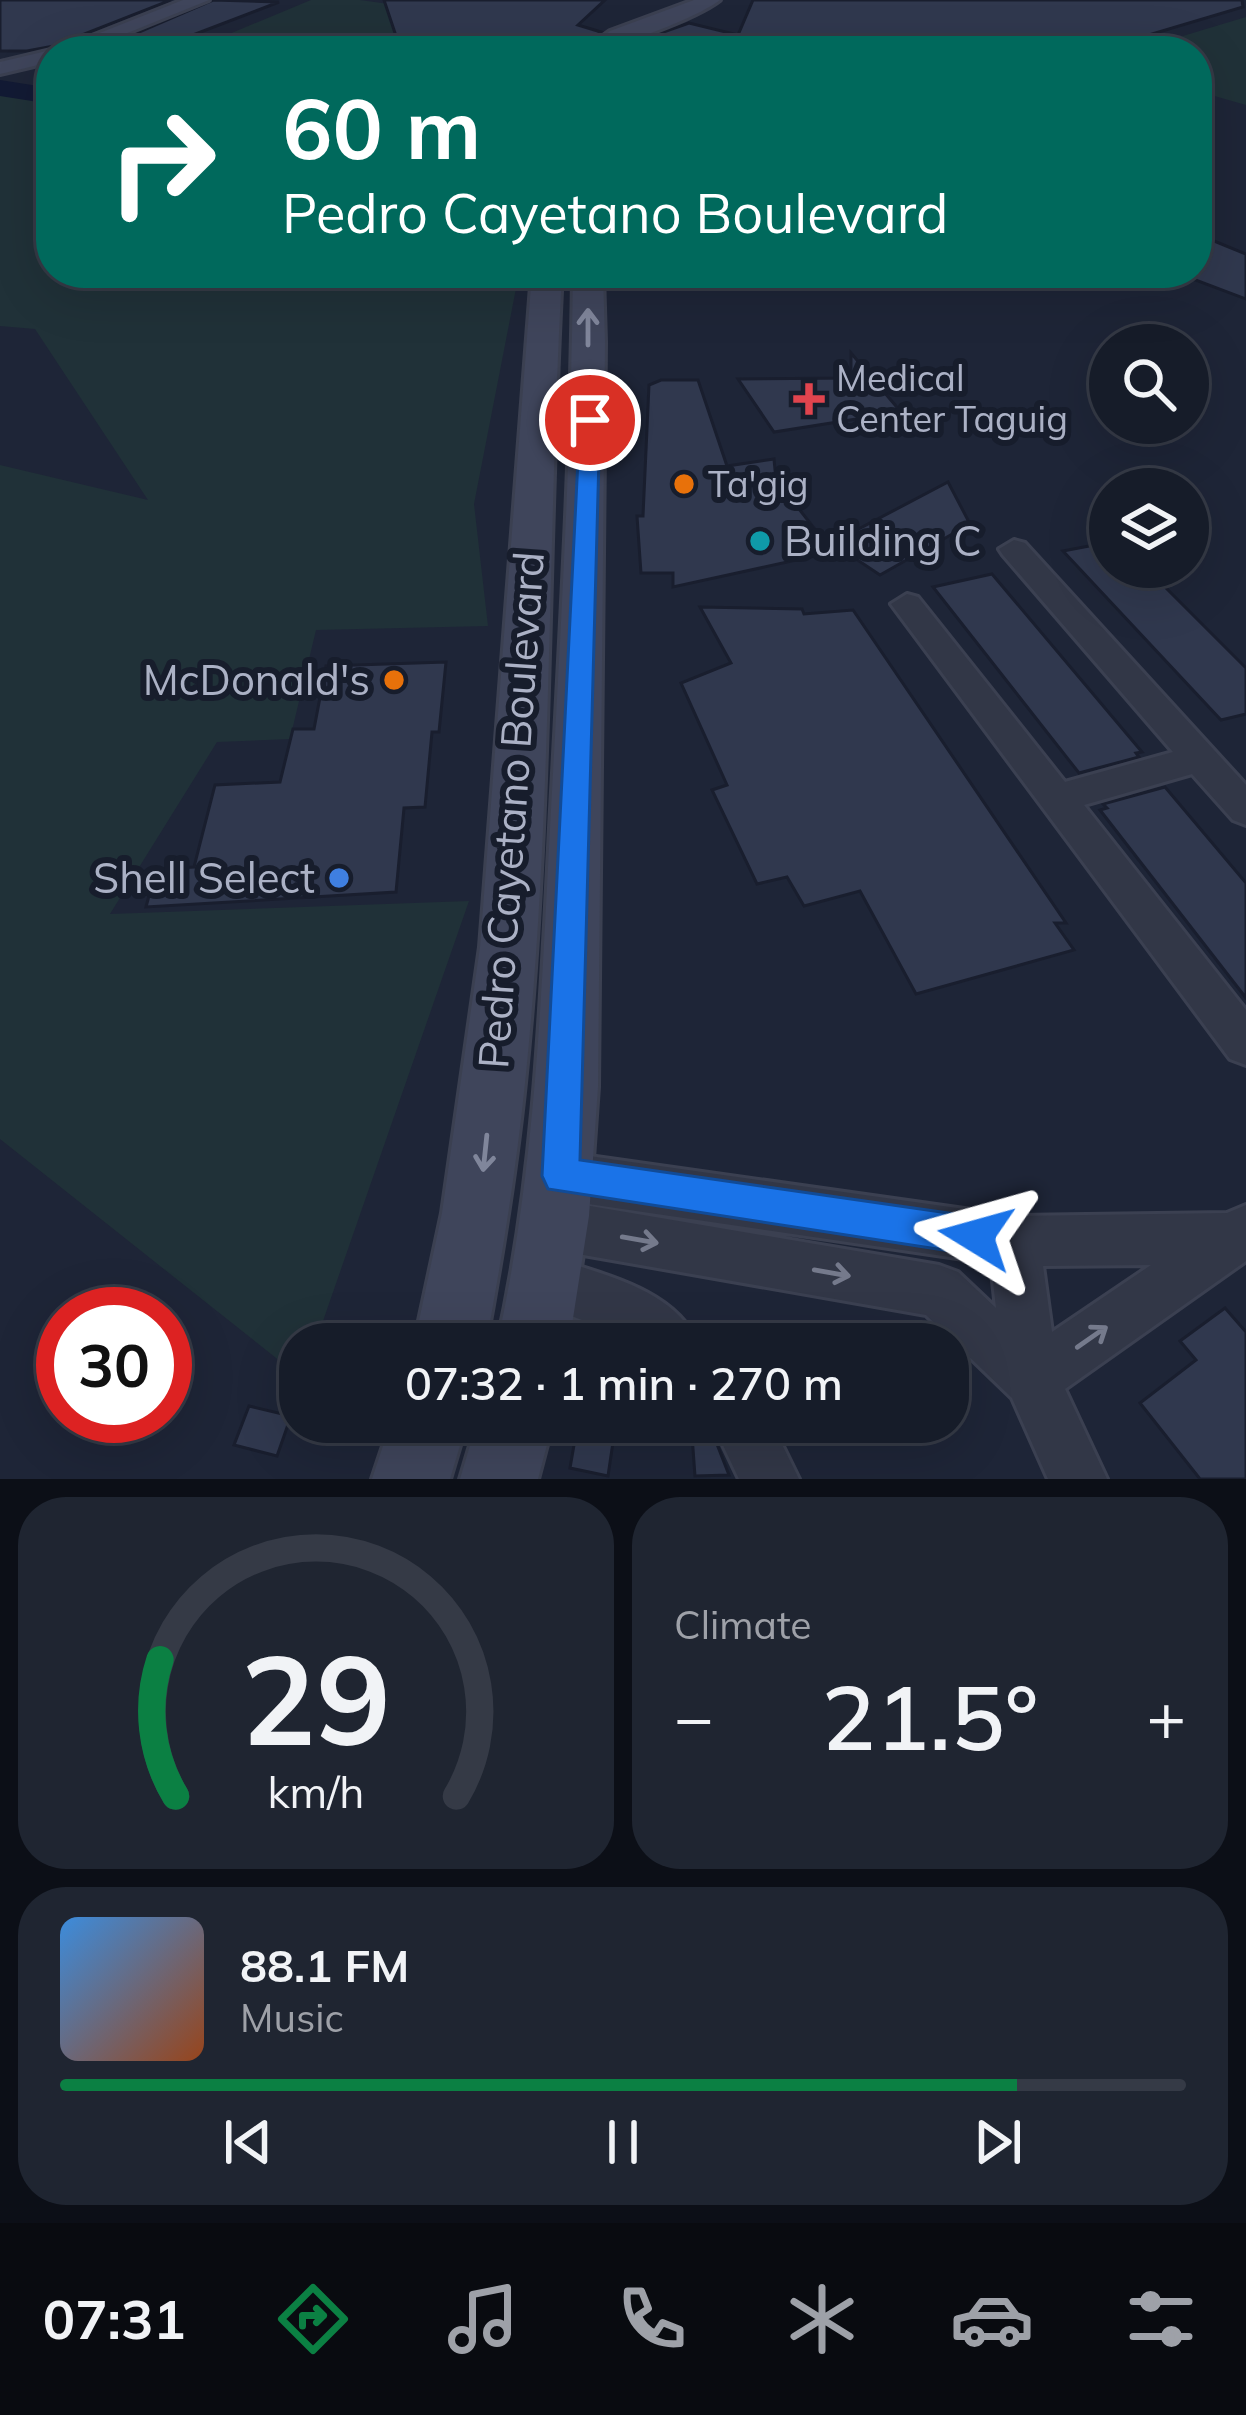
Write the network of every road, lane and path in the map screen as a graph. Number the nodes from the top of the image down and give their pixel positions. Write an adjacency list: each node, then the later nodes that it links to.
1 (200, 0): 4 (main road)
2 (711, 0): 6 (main road)
3 (681, 2): 5 (main road)
4 (104, 36)
5 (598, 36)
6 (614, 36)
7 (36, 60): 8 (main road)
8 (0, 68)
9 (549, 288): 11 (main road, Pedro Cayetano Boulevard)
10 (585, 288): 11 (main road, Pedro Cayetano Boulevard, one-way to 10)
11 (564, 377): 17 (main road, Pedro Cayetano Boulevard); 18 (main road, Pedro Cayetano Boulevard)
12 (1014, 549): 14 (street)
13 (907, 604): 15 (street)
14 (1200, 758): 15 (street); 16 (street)
15 (1057, 799): 19 (street)
16 (1246, 810)
17 (497, 1037): 18 (main road); 25 (main road, Pedro Cayetano Boulevard, one-way to 25)
18 (569, 1039): 21 (main road, Pedro Cayetano Boulevard)
19 (1246, 1045)
20 (734, 1202): 21 (street); 23 (street); 24 (street)
21 (555, 1227): 24 (street, one-way to 24); 26 (main road, Pedro Cayetano Boulevard); 27 (street)
22 (1241, 1234): 23 (street); 28 (street, one-way to 22)
23 (1014, 1241): 28 (street)
24 (725, 1255): 28 (street, one-way to 28)
25 (454, 1323)
26 (537, 1323)
27 (644, 1323)
28 (1030, 1379): 35 (street)
29 (422, 1443): 32 (main road)
30 (509, 1443): 33 (main road)
31 (751, 1443): 34 (street)
32 (411, 1479)
33 (499, 1479)
34 (770, 1479)
35 (1078, 1479)

